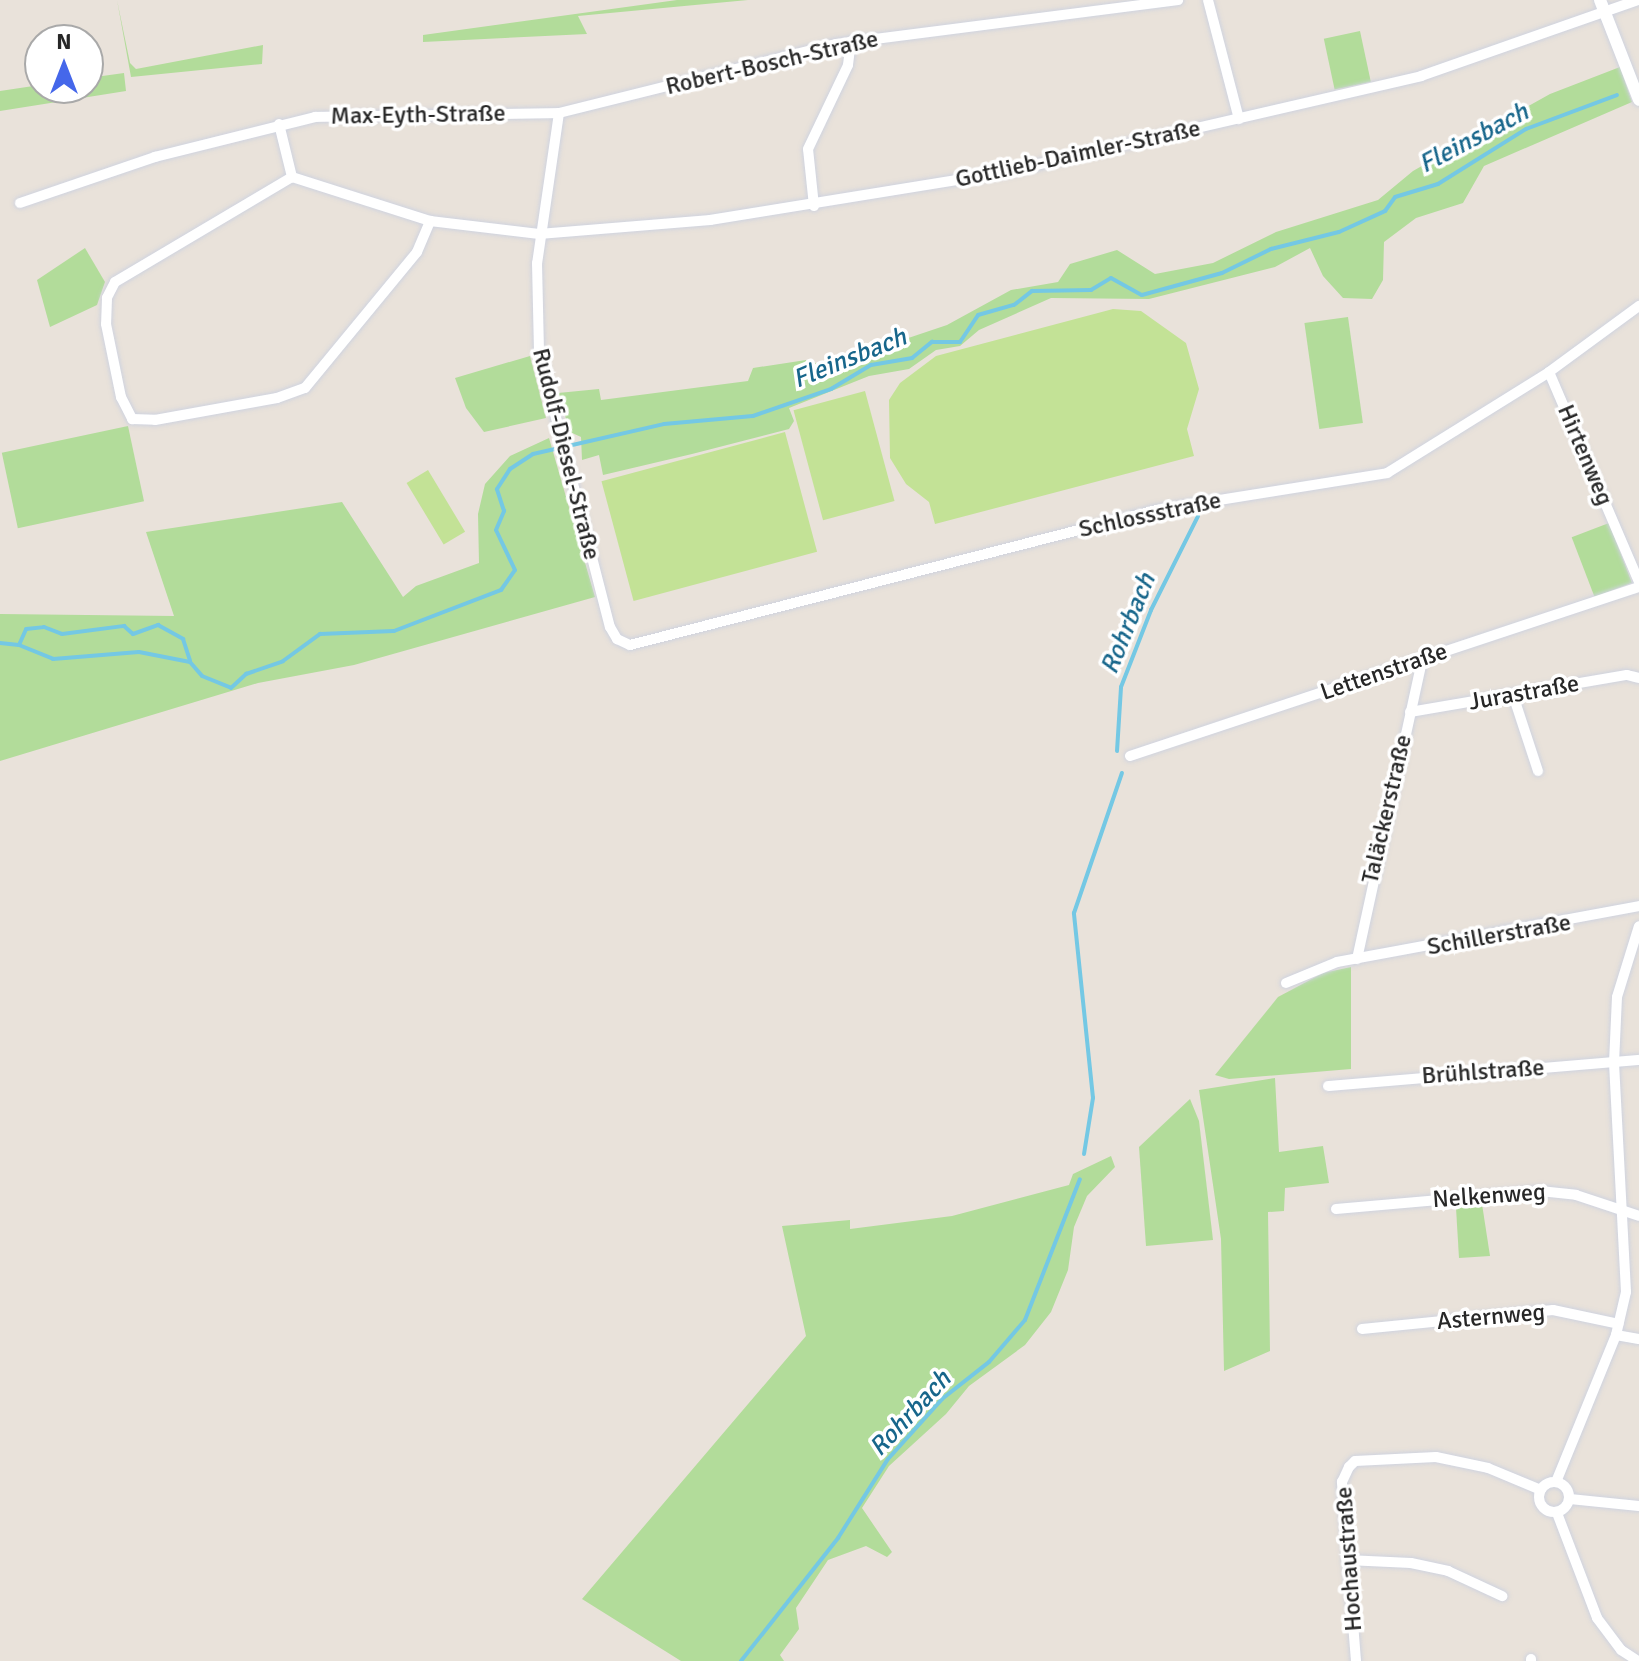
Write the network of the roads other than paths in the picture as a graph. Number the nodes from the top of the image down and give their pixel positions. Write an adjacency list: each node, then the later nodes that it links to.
1 (1178, 0): 6 (street, Robert-Bosch-Straße)
2 (1208, 0): 9 (street)
3 (1600, 0): 5 (street)
4 (1638, 0): 5 (street, Gottlieb-Daimler-Straße)
5 (1605, 13): 7 (street); 9 (street, Gottlieb-Daimler-Straße)
6 (851, 41): 8 (street, Robert-Bosch-Straße); 13 (street)
7 (1639, 100)
8 (559, 113): 10 (street, Max-Eyth-Straße); 15 (street, Rudolf-Diesel-Straße)
9 (1239, 119): 13 (street, Gottlieb-Daimler-Straße)
10 (279, 124): 11 (street); 12 (street, Max-Eyth-Straße)
11 (292, 177): 14 (street, Gottlieb-Daimler-Straße); 14 (street)
12 (20, 203)
13 (814, 206): 15 (street, Gottlieb-Daimler-Straße)
14 (430, 221): 15 (street, Gottlieb-Daimler-Straße)
15 (539, 234): 19 (street, Rudolf-Diesel-Straße)
16 (1639, 306): 17 (street, Schlossstraße)
17 (1549, 372): 18 (street, Hirtenweg); 19 (street, Schlossstraße)
18 (1638, 580): 20 (street, Lettenstraße)
19 (624, 644)
20 (1422, 660): 23 (street, Taläckerstraße); 24 (street, Lettenstraße)
21 (1639, 678): 22 (street, Jurastraße)
22 (1513, 695): 23 (street, Jurastraße); 25 (street)
23 (1410, 712): 28 (street, Taläckerstraße)
24 (1130, 756)
25 (1538, 771)
26 (1639, 906): 28 (street, Schillerstraße)
27 (1639, 926): 31 (street)
28 (1357, 959): 29 (street, Schillerstraße)
29 (1286, 983)
30 (1639, 1060): 31 (street, Brühlstraße)
31 (1614, 1063): 32 (street, Brühlstraße); 34 (street)
32 (1328, 1086)
33 (1336, 1209): 34 (street, Nelkenweg)
34 (1621, 1210): 35 (street, Nelkenweg); 37 (street)
35 (1639, 1216)
36 (1362, 1329): 37 (street, Asternweg)
37 (1618, 1330): 38 (street, Asternweg); 39 (street)
38 (1639, 1339)
39 (1556, 1482): 40 (street); 41 (street)
40 (1541, 1490): 43 (street); 44 (street, Hochaustraße)
41 (1570, 1499): 42 (street); 43 (street)
42 (1639, 1506)
43 (1557, 1513): 47 (street)
44 (1347, 1560): 45 (street); 46 (street, Hochaustraße)
45 (1502, 1596)
46 (1356, 1661)
47 (1638, 1661)

